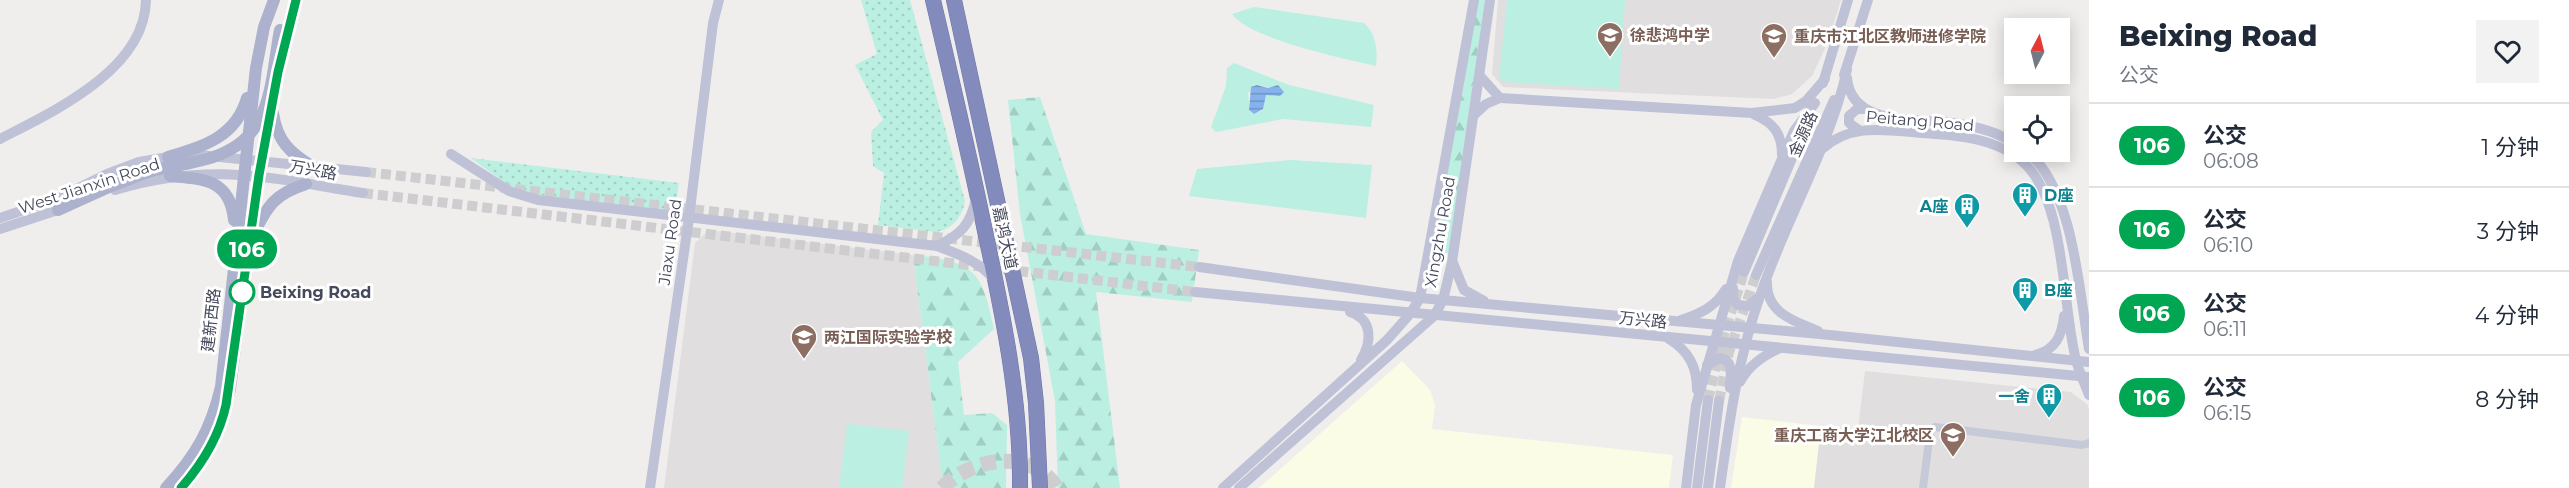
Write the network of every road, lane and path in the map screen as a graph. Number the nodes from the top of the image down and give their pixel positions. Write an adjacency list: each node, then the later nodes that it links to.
1 (146, 0): 23 (street)
2 (274, 0): 11 (main road, 建新西路)
3 (294, 0): 17 (main road, 建新西路); 39 (main road, bridge)
4 (719, 0): 41 (street, Jiaxu Road)
5 (933, 0): 37 (highway, 嘉鸿大道)
6 (954, 0): 92 (highway, 嘉鸿大道)
7 (1474, 0): 53 (street, Xingzhu Road)
8 (1490, 0): 13 (street, Xingzhu Road)
9 (1848, 0): 14 (street, 金源路)
10 (1868, 0): 12 (street, 金源路)
11 (256, 68): 26 (main road); 28 (main road, 建新西路)
12 (1847, 70): 18 (street, Peitang Road); 24 (street); 49 (street, 金源路)
13 (1480, 76): 15 (street); 20 (street, Xingzhu Road)
14 (1825, 79): 16 (street, 金源路); 19 (street)
15 (1500, 98): 19 (street); 20 (street)
16 (1815, 103): 27 (street); 48 (street, 金源路)
17 (272, 104): 29 (main road, 建新西路); 31 (main road)
18 (1865, 109): 21 (street); 22 (street, Peitang Road)
19 (1752, 113): 27 (street)
20 (1474, 114): 46 (street, Xingzhu Road)
21 (1859, 130): 24 (street, Peitang Road); 55 (street, Peitang Road)
22 (2004, 137)
23 (0, 139)
24 (1822, 149): 49 (street)
25 (450, 153): 41 (street)
26 (168, 157): 28 (street, West Jianxin Road); 40 (street, West Jianxin Road)
27 (1782, 158): 45 (street)
28 (244, 160): 29 (street, West Jianxin Road); 33 (main road, 建新西路)
29 (261, 162): 31 (street, 万兴路); 34 (main road, 建新西路)
30 (2037, 162): 71 (street)
31 (313, 167): 32 (street, 万兴路)
32 (366, 172)
33 (242, 174): 34 (street, West Jianxin Road); 35 (street, West Jianxin Road); 43 (main road, 建新西路)
34 (259, 175): 36 (street, 万兴路); 43 (main road, 建新西路)
35 (170, 176): 39 (street, West Jianxin Road); 43 (main road)
36 (306, 184): 38 (street, 万兴路); 43 (main road)
37 (977, 191): 44 (street); 50 (highway, 嘉鸿大道)
38 (363, 193)
39 (58, 210): 42 (street, West Jianxin Road)
40 (0, 218)
41 (689, 218): 44 (street); 89 (street, Jiaxu Road)
42 (0, 229)
43 (242, 244): 87 (main road, 建新西路); 88 (main road, 建新西路)
44 (937, 246): 50 (street)
45 (1738, 261): 52 (street); 61 (street); 62 (street)
46 (1452, 262): 54 (street, Xingzhu Road); 57 (street)
47 (1200, 267): 53 (street, 万兴路)
48 (1744, 272)
49 (1761, 277): 52 (street); 66 (street)
50 (997, 283): 86 (highway, 嘉鸿大道)
51 (1195, 292): 56 (street, 万兴路)
52 (1760, 294): 63 (street)
53 (1420, 298): 54 (street, 万兴路); 58 (street, Xingzhu Road)
54 (1443, 300): 57 (street, 万兴路); 59 (street, Xingzhu Road)
55 (2066, 304): 73 (street); 74 (street, Peitang Road)
56 (1323, 306): 58 (street, 万兴路); 77 (street)
57 (1502, 306): 60 (street, 万兴路)
58 (1410, 314): 59 (street, 万兴路); 77 (street, Xingzhu Road)
59 (1434, 316): 64 (street, 万兴路); 94 (street, Xingzhu Road)
60 (1632, 318): 61 (street, 万兴路); 64 (street)
61 (1674, 321): 62 (street, 万兴路)
62 (1718, 325): 63 (street, 万兴路); 68 (street)
63 (1750, 328): 65 (street, 万兴路); 69 (street)
64 (1624, 333): 67 (street, 万兴路)
65 (1809, 333): 66 (street, 万兴路); 72 (street)
66 (1830, 335): 73 (street, 万兴路)
67 (1666, 337): 68 (street, 万兴路); 83 (street)
68 (1713, 342): 69 (street, 万兴路); 76 (street)
69 (1744, 345): 70 (street, 万兴路); 79 (street)
70 (1782, 347): 72 (street, 万兴路); 79 (street)
71 (2089, 349)
72 (1809, 350): 78 (street, 万兴路)
73 (2025, 356): 74 (street, 万兴路)
74 (2076, 361): 75 (street, 万兴路); 78 (street, Peitang Road)
75 (2089, 363)
76 (1707, 365): 83 (street); 84 (street)
77 (1355, 370): 93 (street, Xingzhu Road)
78 (2086, 377): 80 (street, Peitang Road)
79 (1734, 393): 84 (street)
80 (2089, 395)
81 (1707, 400): 96 (street)
82 (1719, 401): 97 (street)
83 (1696, 405): 95 (street)
84 (1731, 409): 98 (street)
85 (2089, 443): 99 (street)
86 (1018, 448): 90 (highway); 91 (highway, 嘉鸿大道)
87 (166, 488)
88 (181, 488)
89 (650, 488)
90 (1011, 488)
91 (1020, 488)
92 (1040, 488)
93 (1223, 488)
94 (1239, 488)
95 (1686, 488)
96 (1697, 488)
97 (1708, 488)
98 (1720, 488)
99 (1923, 488)

